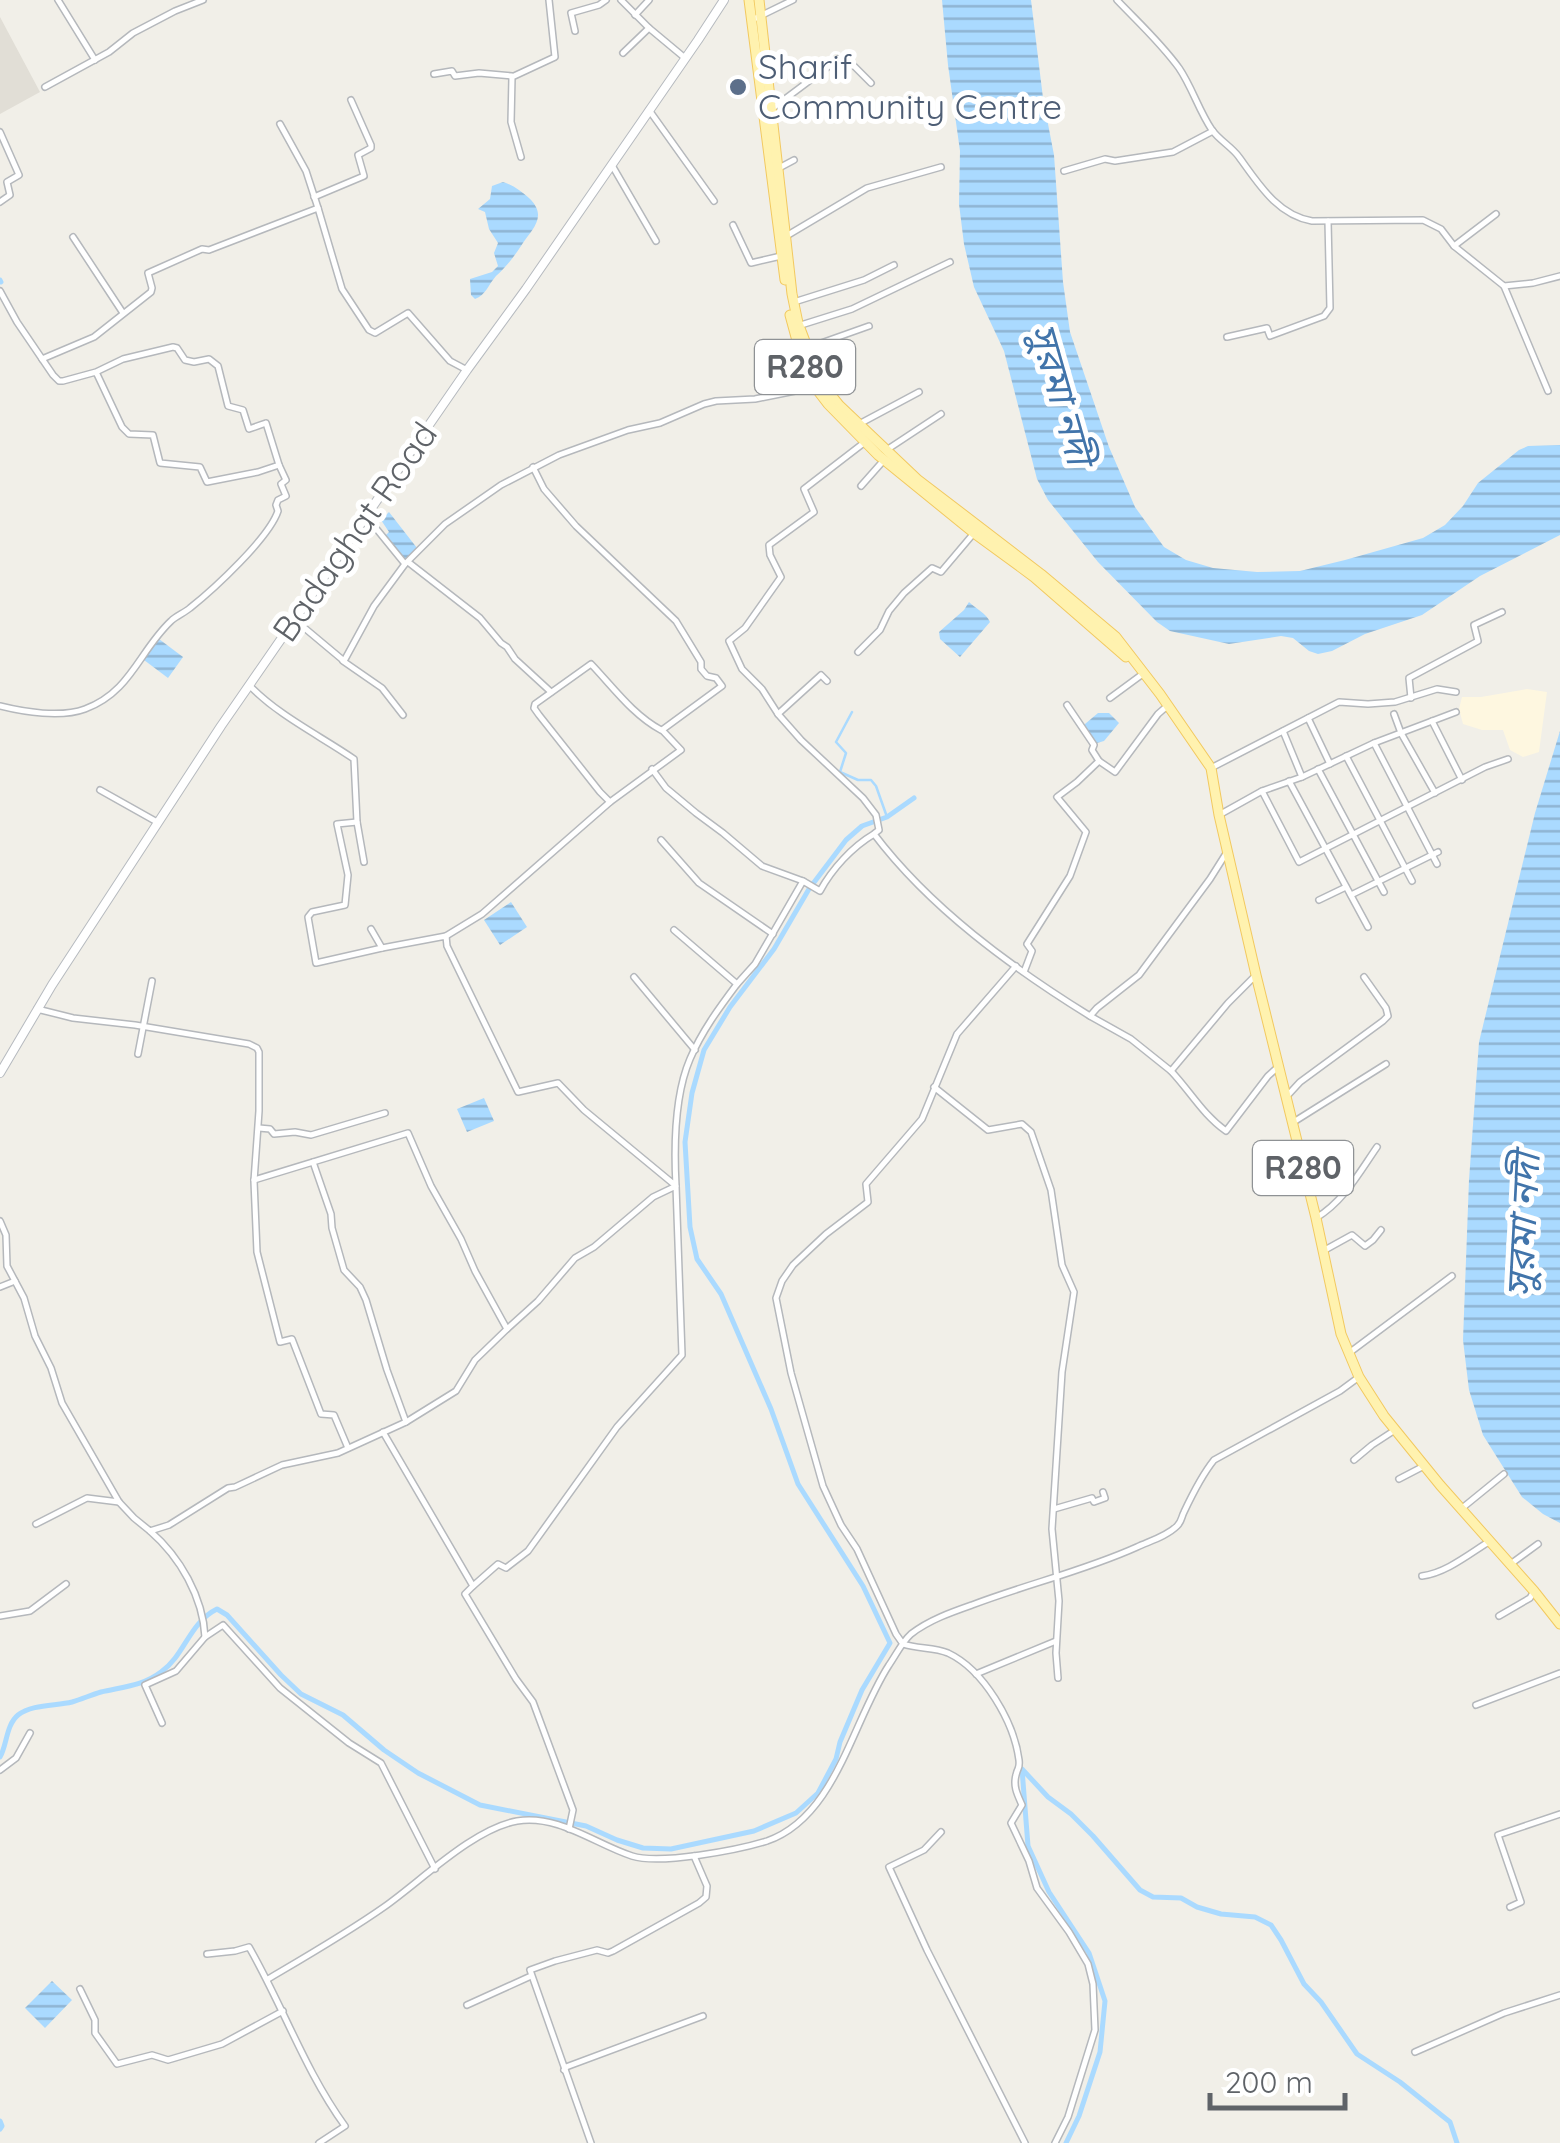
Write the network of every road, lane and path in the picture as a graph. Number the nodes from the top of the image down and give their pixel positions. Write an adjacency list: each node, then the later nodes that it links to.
1 (58, 0): 18 (street)
2 (203, 0): 18 (street)
3 (549, 0): 21 (street)
4 (606, 0): 15 (street)
5 (621, 0): 12 (street)
6 (649, 0): 12 (street)
7 (724, 0): 17 (main road, Badaghat Road)
8 (749, 0): 13 (main road, R280)
9 (758, 0): 13 (main road, R280)
10 (793, 0): 13 (street)
11 (1117, 0): 28 (street)
12 (635, 15): 14 (street)
13 (756, 18): 20 (main road, R280)
14 (649, 28): 16 (street); 17 (street)
15 (575, 31)
16 (623, 52)
17 (686, 58): 25 (main road, Badaghat Road)
18 (95, 60): 23 (street)
19 (434, 74): 21 (street)
20 (762, 74): 26 (main road, R280); 47 (main road, R280)
21 (512, 76): 30 (street)
22 (871, 83): 26 (street)
23 (44, 87)
24 (351, 100): 36 (street)
25 (649, 110): 32 (main road, Badaghat Road); 37 (street)
26 (771, 110): 34 (main road, R280)
27 (280, 124): 36 (street)
28 (1213, 131): 35 (street); 41 (street)
29 (0, 132): 38 (street)
30 (520, 158)
31 (794, 160): 34 (street)
32 (611, 164): 45 (street); 60 (main road, Badaghat Road)
33 (941, 167): 44 (street)
34 (777, 169): 44 (main road, R280)
35 (1064, 171)
36 (314, 197): 39 (street)
37 (714, 201)
38 (0, 202)
39 (318, 208): 54 (street); 60 (street)
40 (1496, 214): 46 (street)
41 (1328, 220): 46 (street); 57 (street)
42 (733, 225): 47 (street)
43 (73, 236): 54 (street)
44 (785, 236): 53 (main road, R280)
45 (656, 241)
46 (1454, 246): 51 (street)
47 (781, 256): 62 (main road, R280)
48 (950, 262): 55 (street)
49 (894, 265): 53 (street)
50 (1560, 276): 51 (street)
51 (1504, 286): 64 (street)
52 (0, 291): 59 (street)
53 (794, 302): 55 (main road, R280)
54 (122, 313): 59 (street)
55 (799, 326): 58 (main road, R280)
56 (870, 326): 58 (street)
57 (1227, 337)
58 (807, 348): 66 (main road, R280)
59 (42, 360): 61 (street)
60 (466, 370): 72 (main road, Badaghat Road)
61 (96, 372): 69 (street); 69 (street)
62 (815, 387): 67 (main road, R280); 70 (street)
63 (919, 392): 66 (street)
64 (1548, 392)
65 (940, 414): 68 (street)
66 (859, 424): 68 (main road, R280)
67 (865, 442): 68 (main road, R280); 91 (street)
68 (885, 456): 71 (street); 73 (main road, R280); 75 (main road, R280)
69 (279, 465): 88 (street)
70 (533, 468): 74 (street); 96 (street)
71 (861, 486)
72 (365, 516): 74 (street); 77 (main road, Badaghat Road)
73 (974, 533): 75 (main road, R280); 78 (street)
74 (406, 563): 79 (street); 83 (street)
75 (1080, 612): 80 (main road, R280)
76 (1502, 612): 86 (street)
77 (295, 620): 79 (street); 82 (main road, Badaghat Road)
78 (858, 652)
79 (344, 661): 93 (street)
80 (1141, 670): 85 (street); 89 (main road, R280)
81 (827, 681): 91 (street)
82 (249, 685): 117 (main road, Badaghat Road); 118 (street)
83 (551, 692): 96 (street); 113 (street)
84 (1456, 692): 86 (street)
85 (1110, 698)
86 (1411, 698): 94 (street)
87 (1067, 705): 102 (street)
88 (0, 706)
89 (1168, 706): 102 (street); 104 (main road, R280)
90 (1456, 712): 95 (street)
91 (778, 714): 119 (street)
92 (1394, 714): 98 (street)
93 (403, 715)
94 (1308, 718): 97 (street); 103 (street)
95 (1432, 720): 98 (street); 108 (street)
96 (662, 730): 106 (street)
97 (1283, 732): 104 (street); 107 (street)
98 (1401, 732): 99 (street); 112 (street)
99 (1374, 743): 100 (street); 114 (street)
100 (1346, 756): 103 (street); 116 (street)
101 (1508, 759): 108 (street)
102 (1099, 761): 142 (street)
103 (1330, 764): 105 (street)
104 (1210, 768): 115 (main road, R280)
105 (1318, 769): 107 (street); 120 (street)
106 (652, 770): 113 (street); 130 (street)
107 (1302, 776): 109 (street)
108 (1462, 780): 112 (street)
109 (1289, 781): 111 (street); 122 (street)
110 (100, 790): 117 (street)
111 (1262, 791): 115 (street); 122 (street)
112 (1436, 793): 114 (street)
113 (610, 802): 139 (street)
114 (1408, 806): 116 (street); 124 (street)
115 (1219, 815): 123 (main road, R280)
116 (1379, 820): 120 (street); 127 (street)
117 (157, 822): 148 (main road, Badaghat Road)
118 (357, 822): 125 (street); 140 (street)
119 (876, 832): 130 (street); 141 (street)
120 (1352, 834): 122 (street); 128 (street)
121 (662, 840): 138 (street)
122 (1325, 848): 131 (street)
123 (1228, 850): 143 (main road, R280); 149 (street)
124 (1435, 854): 126 (street); 127 (street)
125 (364, 862)
126 (1437, 864)
127 (1406, 868): 128 (street); 129 (street)
128 (1378, 881): 132 (street); 133 (street)
129 (1412, 881)
130 (804, 882): 138 (street)
131 (1346, 887): 133 (street); 134 (street)
132 (1384, 892)
133 (1350, 895): 135 (street)
134 (1319, 900)
135 (1368, 927)
136 (372, 929): 140 (street)
137 (674, 930): 147 (street)
138 (773, 934): 147 (street)
139 (446, 936): 140 (street); 165 (street)
140 (382, 948)
141 (1016, 966): 142 (street); 157 (street)
142 (1024, 972): 149 (street)
143 (1256, 975): 154 (main road, R280); 155 (street)
144 (1364, 977): 158 (street)
145 (634, 978): 151 (street)
146 (152, 981): 150 (street)
147 (737, 984): 151 (street)
148 (37, 1009): 150 (street); 156 (main road, Badaghat Road)
149 (1090, 1016): 155 (street)
150 (143, 1028): 152 (street); 161 (street)
151 (695, 1050): 165 (street)
152 (138, 1054)
153 (1386, 1064): 160 (street)
154 (1278, 1067): 155 (street); 158 (main road, R280)
155 (1171, 1071)
156 (0, 1072)
157 (934, 1088): 186 (street); 203 (street)
158 (1286, 1097): 160 (main road, R280)
159 (385, 1113): 161 (street)
160 (1292, 1123): 166 (main road, R280)
161 (258, 1128): 164 (street)
162 (1378, 1146): 166 (street)
163 (312, 1162): 164 (street); 173 (street); 176 (street)
164 (254, 1180): 179 (street)
165 (676, 1186): 173 (street); 196 (street)
166 (1316, 1218): 169 (main road, R280)
167 (0, 1221): 171 (street)
168 (1381, 1230): 169 (street)
169 (1323, 1251): 174 (main road, R280)
170 (1452, 1276): 174 (street)
171 (15, 1282): 172 (street); 185 (street)
172 (0, 1287)
173 (507, 1329): 176 (street)
174 (1349, 1353): 175 (main road, R280)
175 (1360, 1377): 177 (main road, R280); 193 (street)
176 (406, 1422): 178 (street)
177 (1395, 1430): 180 (street); 181 (main road, R280)
178 (383, 1432): 179 (street); 196 (street)
179 (348, 1448): 189 (street)
180 (1354, 1460)
181 (1424, 1466): 183 (street); 187 (main road, R280)
182 (1504, 1474): 187 (street)
183 (1399, 1479)
184 (1103, 1492): 186 (street)
185 (119, 1502): 188 (street); 189 (street)
186 (1054, 1509): 193 (street)
187 (1461, 1510): 190 (main road, R280)
188 (36, 1524)
189 (150, 1530): 201 (street)
190 (1490, 1542): 192 (main road, R280); 194 (street)
191 (1538, 1544): 192 (street)
192 (1510, 1564): 197 (main road, R280)
193 (1055, 1576): 202 (street); 203 (street)
194 (1422, 1576)
195 (66, 1584): 198 (street)
196 (473, 1586): 212 (street)
197 (1534, 1592): 199 (street); 200 (main road, R280)
198 (0, 1616)
199 (1500, 1616)
200 (1560, 1624)
201 (205, 1637): 208 (street); 215 (street)
202 (1057, 1641): 205 (street); 206 (street)
203 (903, 1644): 205 (street); 214 (street)
204 (1560, 1673): 207 (street)
205 (976, 1674): 230 (street)
206 (1058, 1678)
207 (1476, 1705)
208 (162, 1723)
209 (30, 1733): 210 (street)
210 (0, 1770)
211 (1560, 1814): 216 (street)
212 (570, 1829): 214 (street); 215 (street)
213 (941, 1832): 229 (street)
214 (694, 1856): 218 (street)
215 (436, 1869): 219 (street)
216 (1510, 1907)
217 (207, 1954): 219 (street)
218 (531, 1976): 222 (street); 226 (street)
219 (268, 1979): 223 (street)
220 (80, 1989): 223 (street)
221 (1560, 1995): 225 (street)
222 (466, 2005)
223 (282, 2011): 227 (street)
224 (704, 2016): 226 (street)
225 (1415, 2052)
226 (564, 2070): 228 (street)
227 (319, 2143)
228 (591, 2143)
229 (1026, 2143)
230 (1055, 2143)

